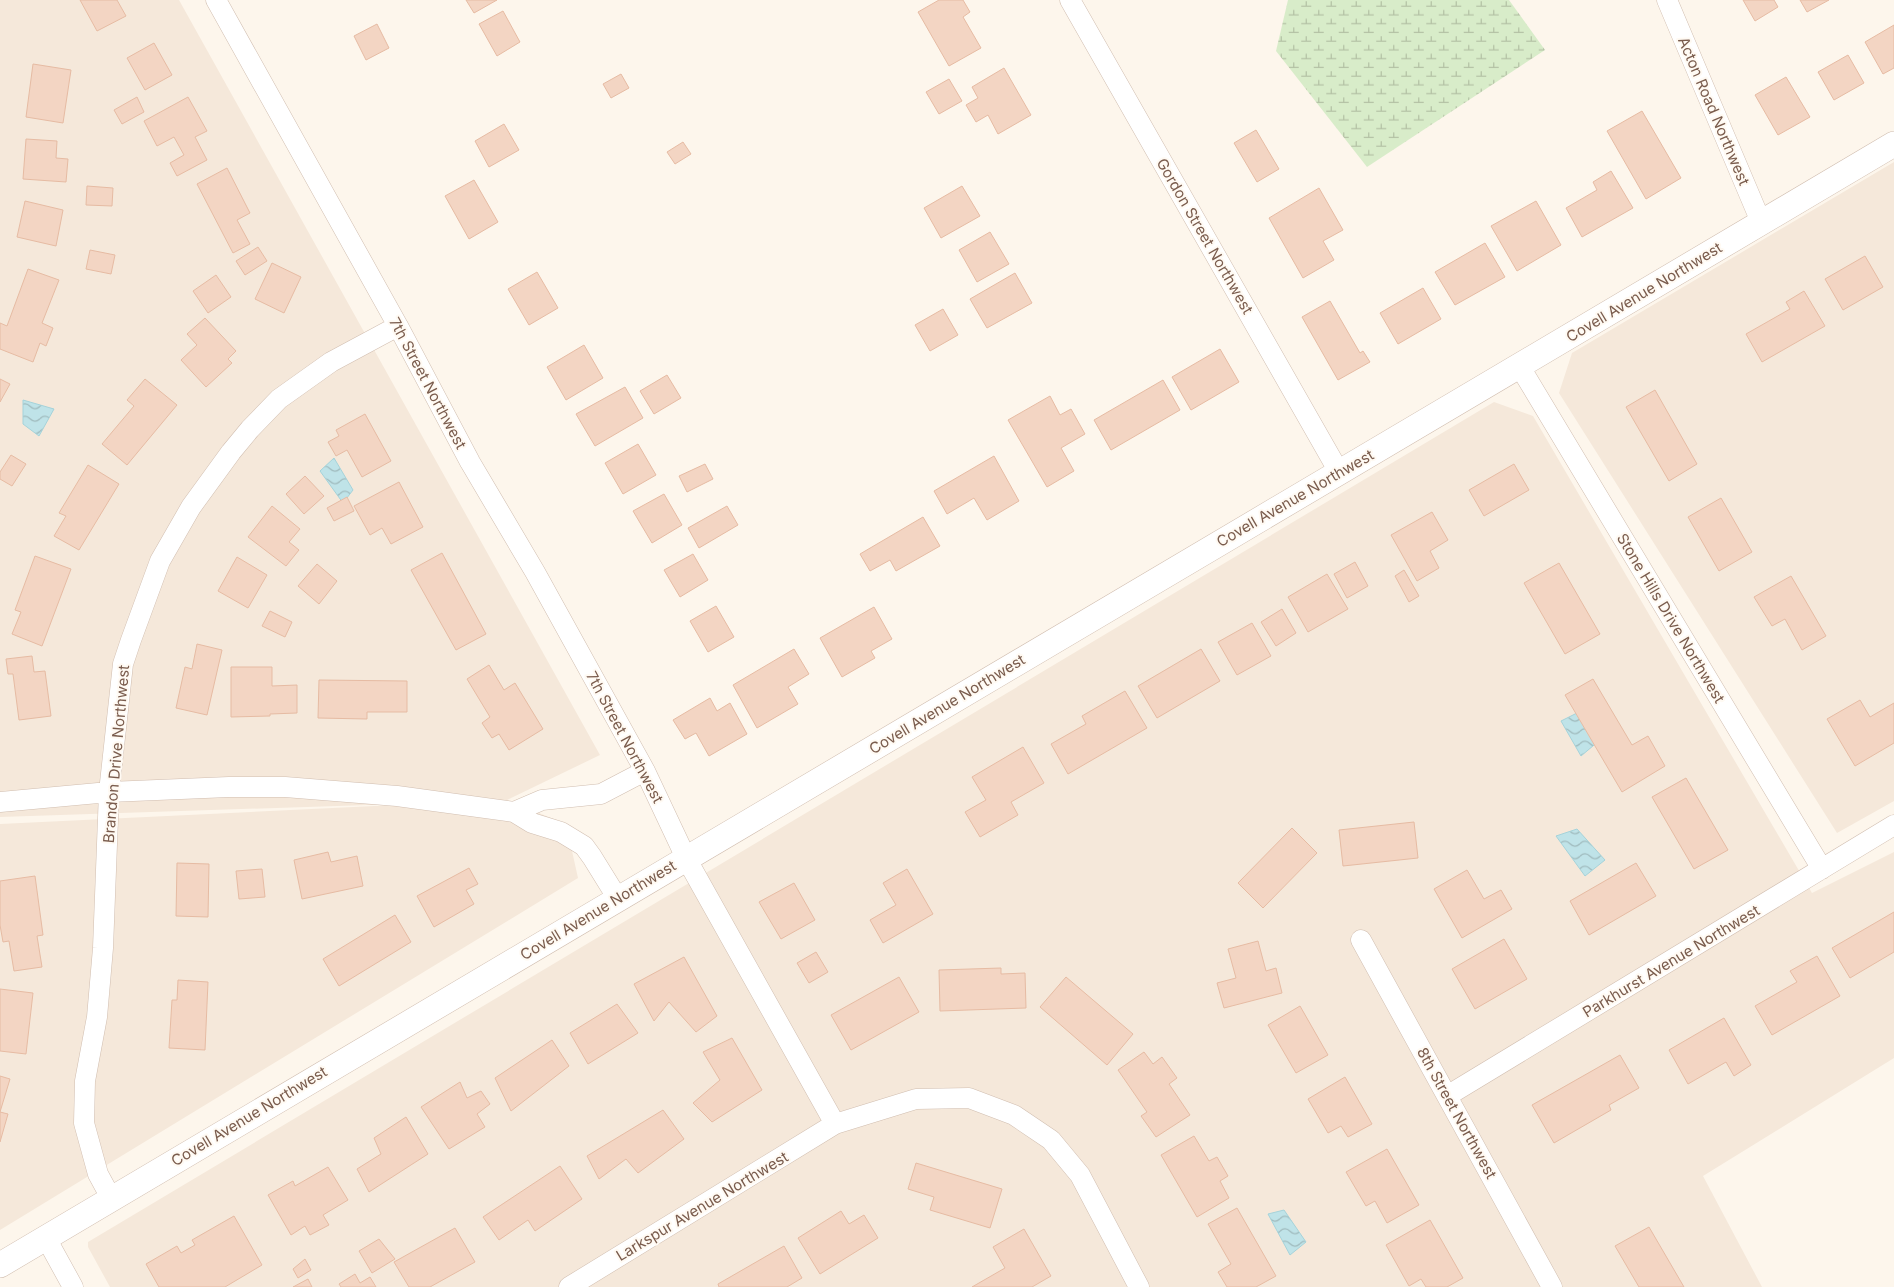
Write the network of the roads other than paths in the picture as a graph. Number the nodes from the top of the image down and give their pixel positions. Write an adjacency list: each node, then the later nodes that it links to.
1 (216, 0): 6 (street, 7th Street Northwest)
2 (1070, 0): 8 (street, Gordon Street Northwest)
3 (1667, 0): 5 (street, Acton Road Northwest)
4 (1894, 144): 5 (street, Covell Avenue Northwest)
5 (1761, 222): 7 (street, Covell Avenue Northwest)
6 (398, 326): 9 (street, 7th Street Northwest); 10 (street, Brandon Drive Northwest)
7 (1520, 367): 8 (street, Covell Avenue Northwest); 15 (street, Stone Hills Drive Northwest)
8 (1339, 472): 14 (street, Covell Avenue Northwest)
9 (645, 771): 12 (street); 14 (street, 7th Street Northwest)
10 (109, 792): 11 (street); 12 (street); 20 (street, Brandon Drive Northwest)
11 (0, 802)
12 (514, 812): 16 (street)
13 (1894, 825): 15 (street, Parkhurst Avenue Northwest)
14 (686, 858): 16 (street, Covell Avenue Northwest); 19 (street, 7th Street Northwest)
15 (1822, 869): 18 (street, Parkhurst Avenue Northwest)
16 (618, 898): 20 (street, Covell Avenue Northwest)
17 (1361, 940): 18 (street, 8th Street Northwest)
18 (1447, 1096): 26 (street, 8th Street Northwest)
19 (835, 1124): 24 (street, Larkspur Avenue Northwest); 25 (street)
20 (111, 1198): 21 (street, Covell Avenue Northwest)
21 (46, 1238): 22 (street, Covell Avenue Northwest); 23 (street)
22 (0, 1265)
23 (73, 1287)
24 (569, 1287)
25 (1138, 1287)
26 (1552, 1287)

